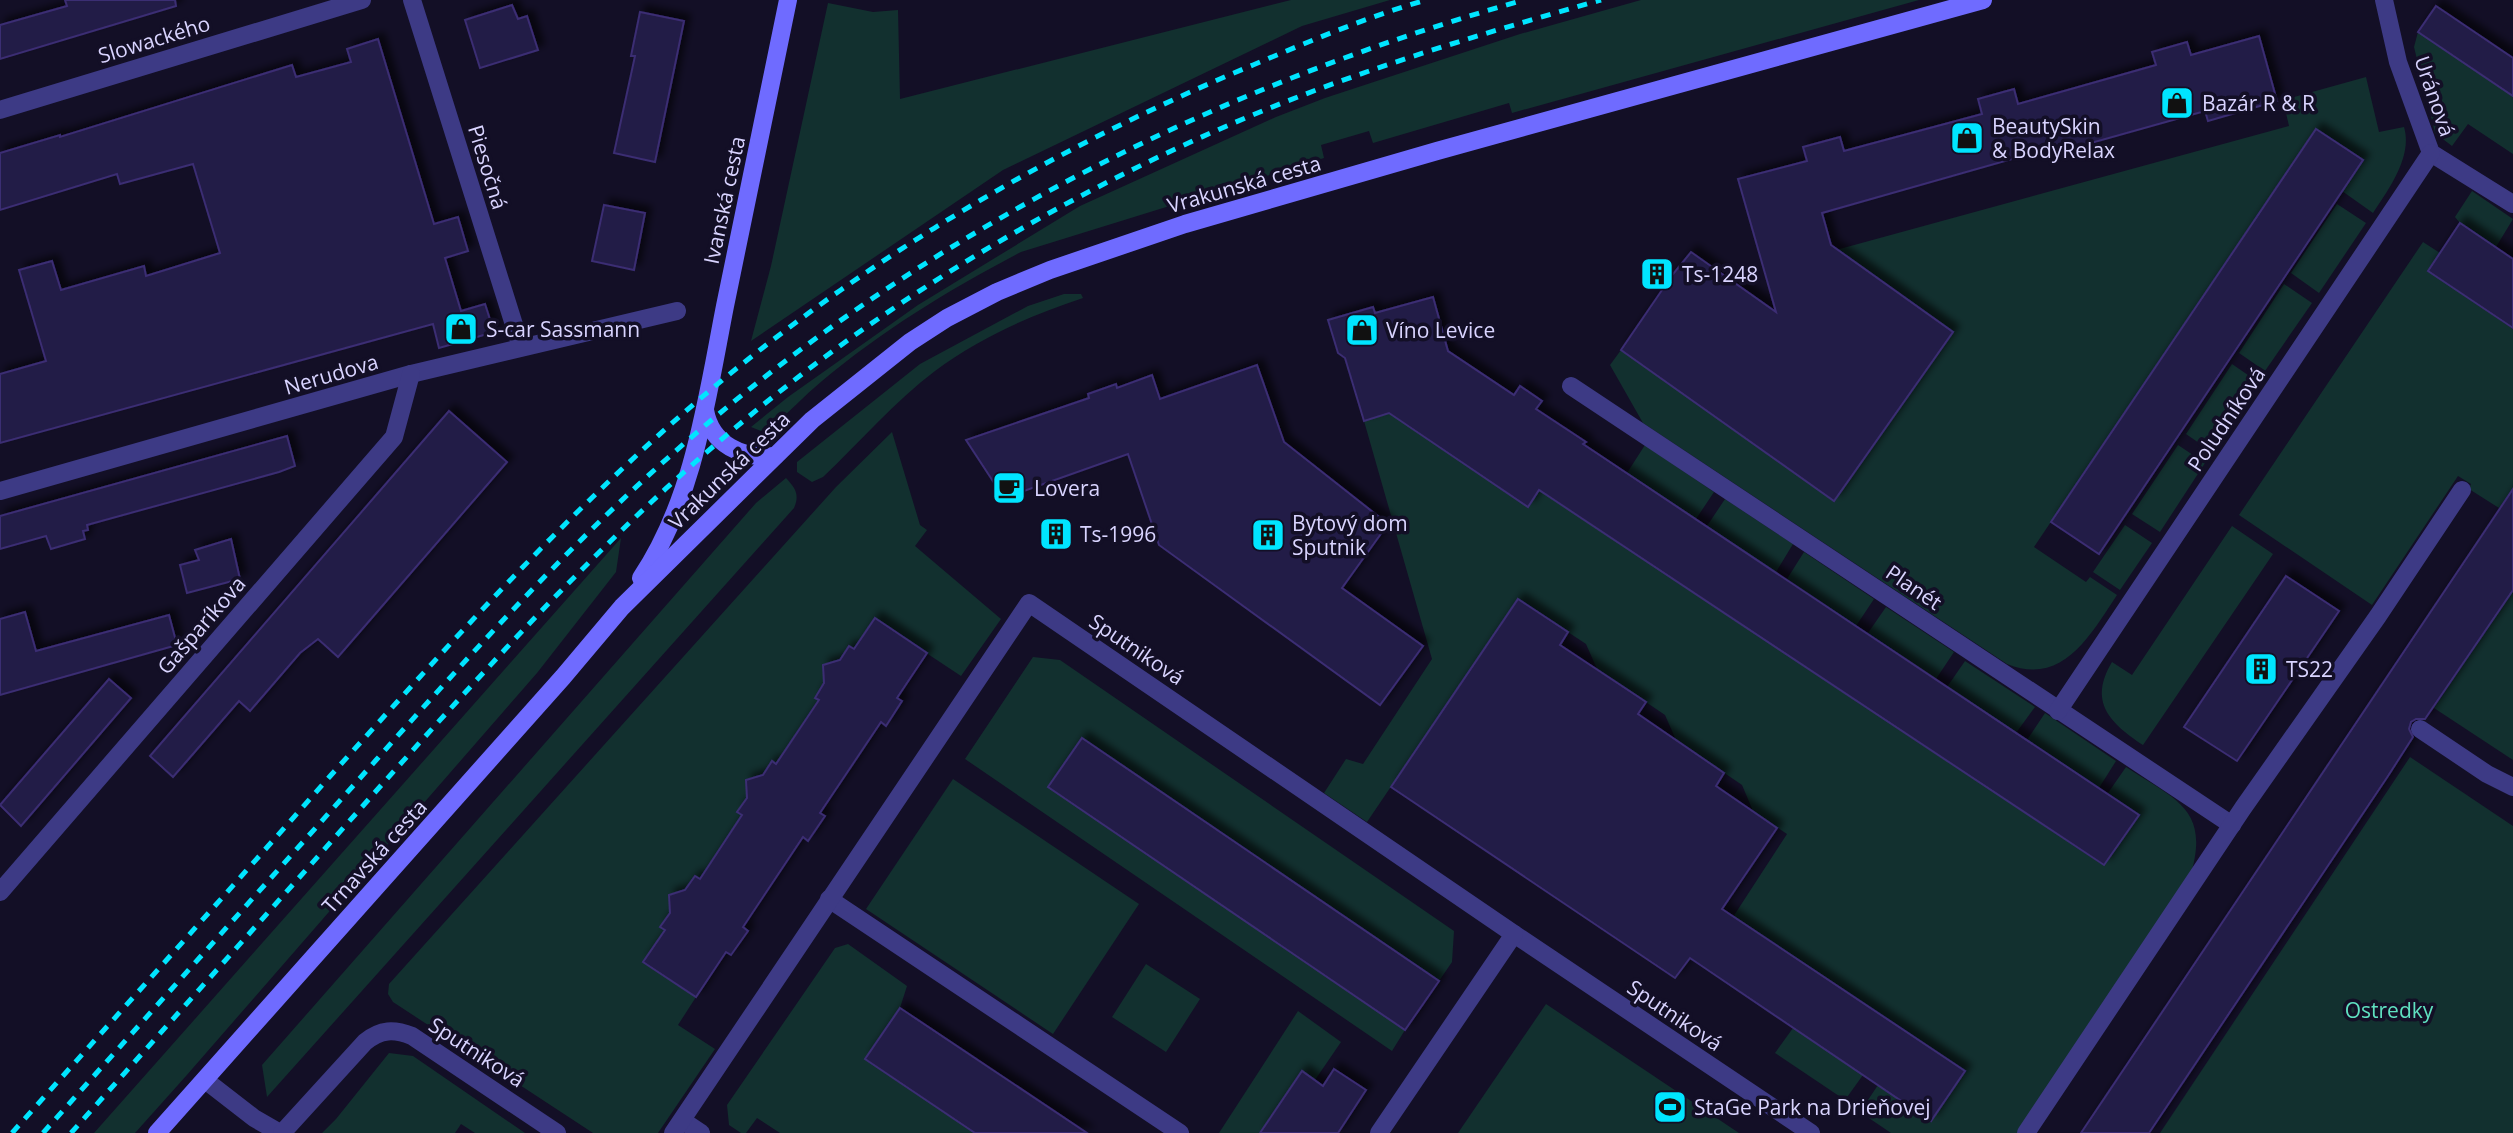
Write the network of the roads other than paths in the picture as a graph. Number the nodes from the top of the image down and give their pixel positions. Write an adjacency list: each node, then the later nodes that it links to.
1 (362, 0): 6 (street, Slowackého)
2 (412, 0): 10 (street, Piesočná)
3 (788, 0): 13 (main road, Ivanská cesta)
4 (1983, 0): 14 (main road, Vrakunská cesta)
5 (2384, 0): 7 (street, Uránová)
6 (0, 110)
7 (2431, 153): 8 (street, Uránová); 18 (street, Poludníková)
8 (2513, 204)
9 (677, 311): 10 (street, Nerudova)
10 (521, 347): 11 (street, Nerudova)
11 (411, 374): 16 (street, Nerudova); 22 (street, Gašparíkova)
12 (1571, 386): 18 (street, Planét)
13 (704, 409): 14 (main road); 17 (main road, Ivanská cesta)
14 (775, 456): 17 (main road, Vrakunská cesta)
15 (2462, 490): 21 (street)
16 (0, 491)
17 (622, 607): 25 (main road, Trnavská cesta)
18 (2058, 711): 21 (street, Planét)
19 (2420, 729): 20 (street)
20 (2513, 787)
21 (2232, 825): 34 (street)
22 (0, 892)
23 (829, 898): 24 (street, Sputniková); 26 (street, Sputniková); 31 (street)
24 (1514, 934): 32 (street); 33 (street, Sputniková)
25 (205, 1080): 27 (main road, Trnavská cesta); 28 (street)
26 (678, 1127): 30 (street, Sputniková)
27 (157, 1133)
28 (281, 1133): 29 (street, Sputniková)
29 (556, 1133)
30 (701, 1133)
31 (1180, 1133)
32 (1379, 1133)
33 (1811, 1133)
34 (2026, 1133)

